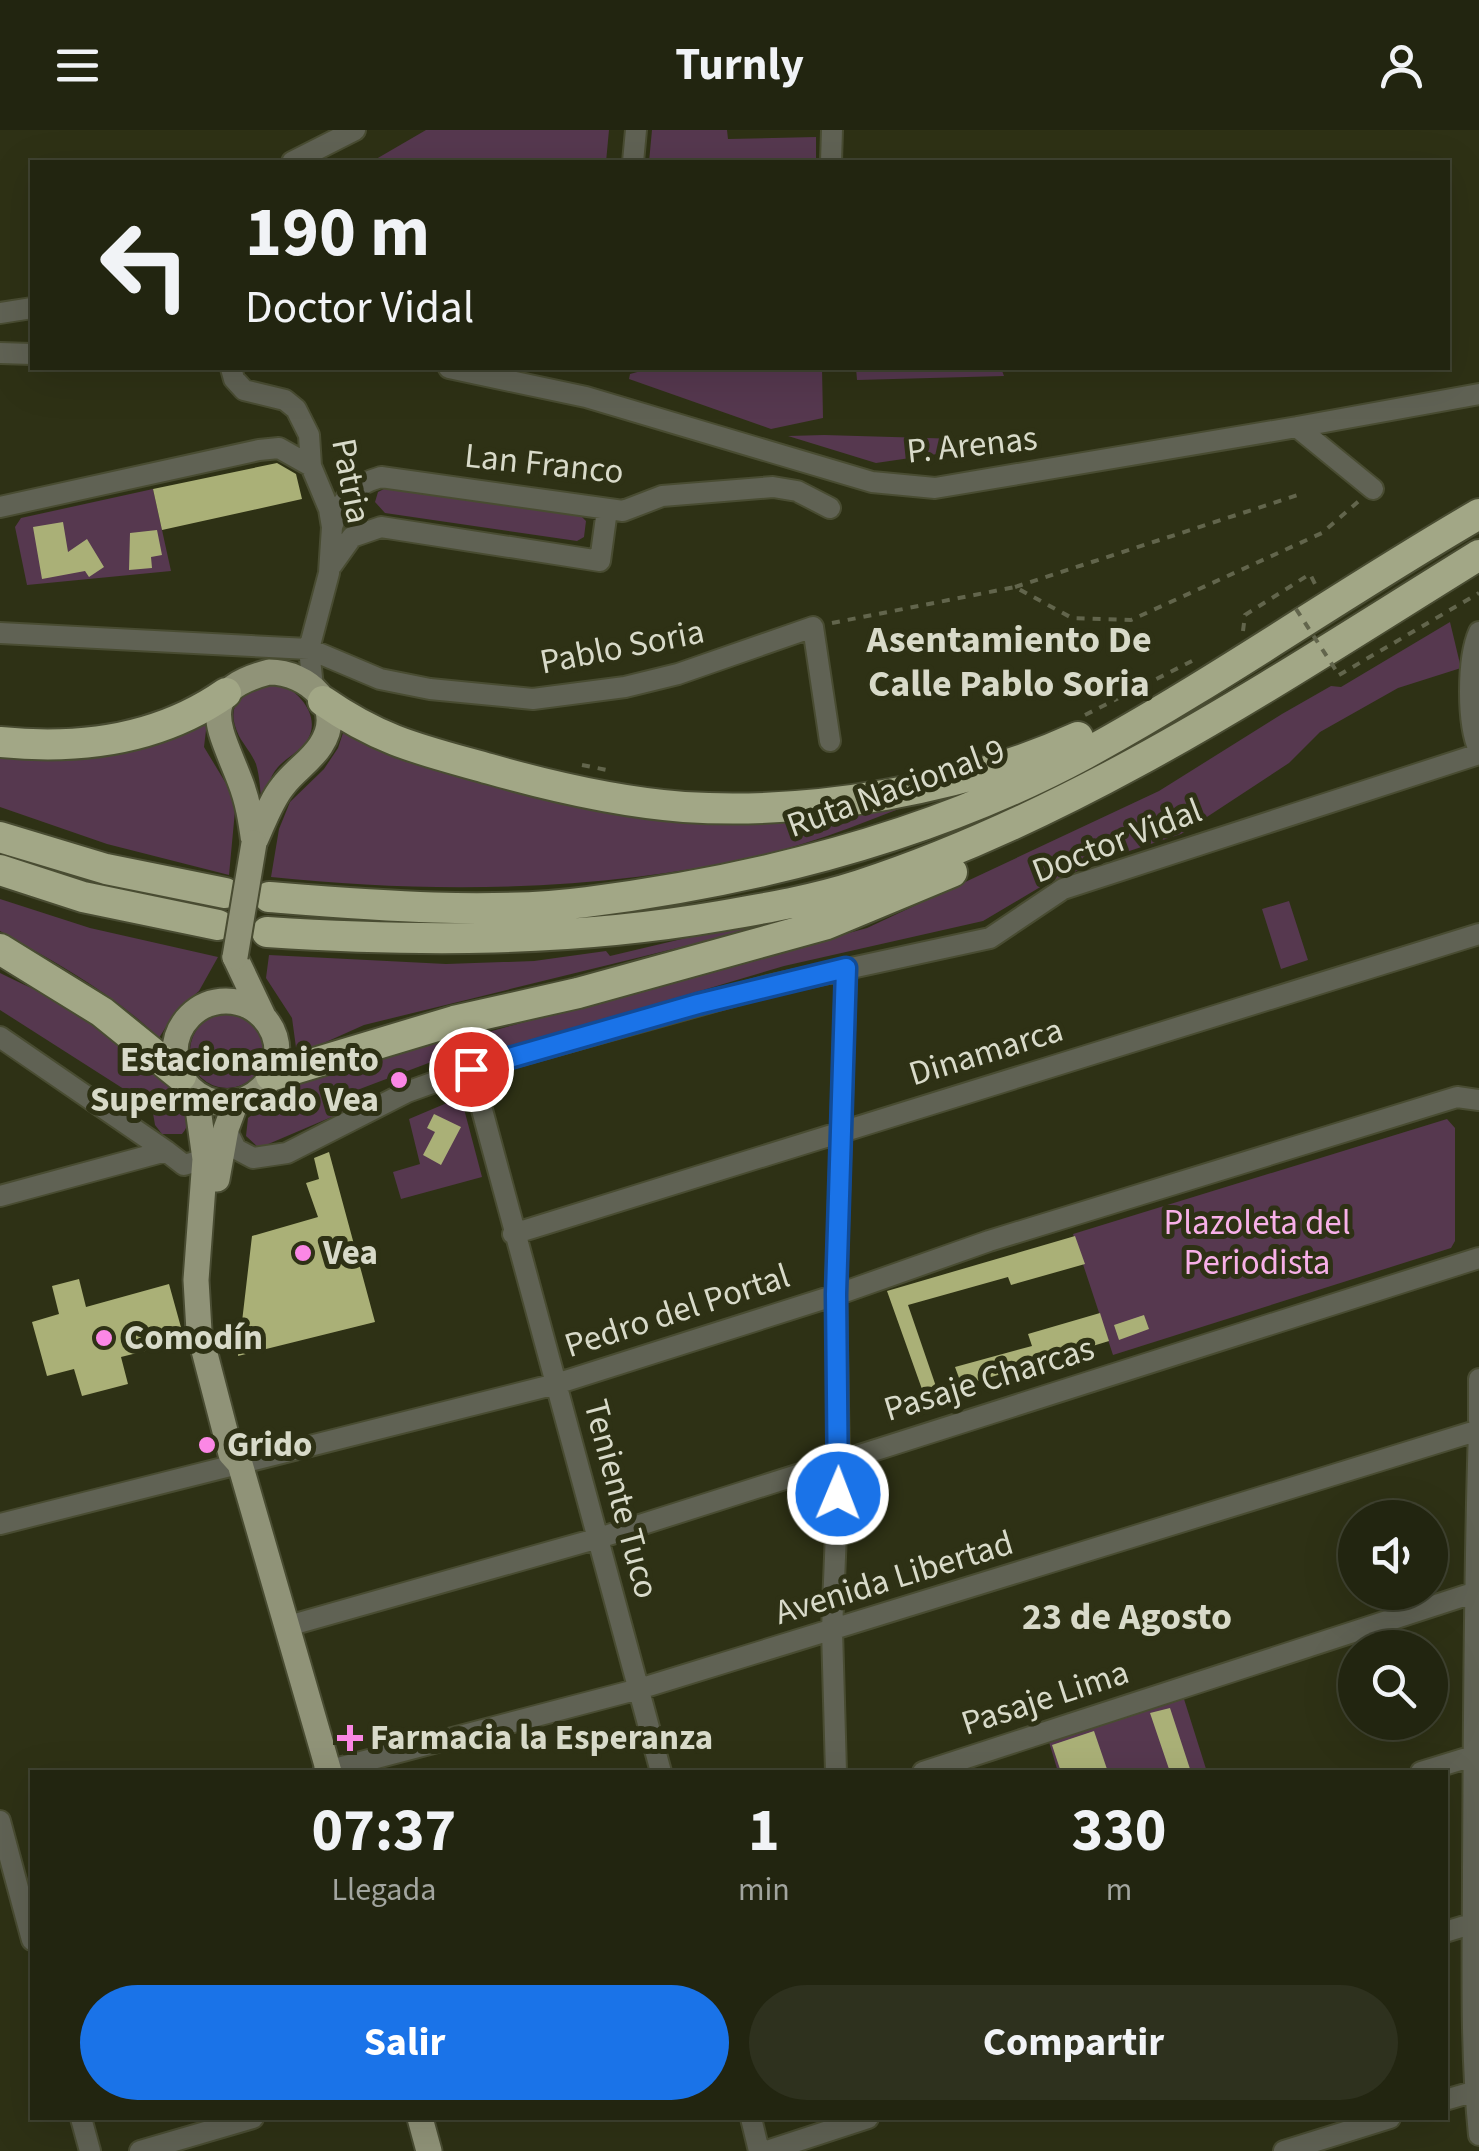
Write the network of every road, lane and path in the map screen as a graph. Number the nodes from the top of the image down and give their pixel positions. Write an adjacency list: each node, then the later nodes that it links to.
1 (355, 130): 4 (street)
2 (636, 130): 5 (street)
3 (832, 130): 6 (street)
4 (296, 160)
5 (632, 160)
6 (831, 160)
7 (30, 308): 8 (street)
8 (0, 313)
9 (1, 354): 10 (street)
10 (30, 354)
11 (232, 370): 15 (street, Patria)
12 (458, 370): 14 (street, P. Arenas)
13 (1479, 394): 14 (street, P. Arenas)
14 (1298, 427): 16 (street)
15 (311, 466): 18 (street); 22 (street, Patria)
16 (1373, 489): 26 (path)
17 (1304, 492): 26 (path)
18 (0, 507)
19 (830, 508): 20 (street, Lan Franco)
20 (607, 510): 22 (street, Lan Franco); 24 (street)
21 (1479, 514): 33 (highway, Ruta Nacional 9)
22 (332, 527): 24 (street, Patria)
23 (1479, 555): 40 (highway, Ruta Nacional 9)
24 (329, 573): 32 (street, Patria)
25 (1316, 586): 33 (path)
26 (1015, 587): 29 (path)
27 (1479, 593): 28 (path, bridge)
28 (1296, 609)
29 (812, 627): 32 (street, Pablo Soria); 38 (street)
30 (1479, 632): 41 (street)
31 (0, 633): 32 (street, Pablo Soria)
32 (309, 649): 35 (street); 36 (street)
33 (1232, 653): 36 (highway); 48 (highway, Ruta Nacional 9)
34 (1198, 658): 37 (path)
35 (239, 685): 36 (main road); 39 (highway); 45 (main road)
36 (318, 694): 45 (main road)
37 (1083, 716)
38 (830, 740)
39 (0, 742)
40 (1168, 745): 50 (highway, Ruta Nacional 9); 59 (highway)
41 (1479, 752): 54 (street, Doctor Vidal)
42 (580, 765): 43 (path)
43 (614, 772)
44 (0, 837): 47 (highway)
45 (254, 842): 53 (main road, bridge)
46 (0, 870): 49 (highway)
47 (225, 893)
48 (269, 897)
49 (218, 925)
50 (267, 932)
51 (1479, 934): 64 (street, Dinamarca)
52 (0, 949): 60 (highway)
53 (235, 957): 55 (main road); 56 (main road)
54 (846, 968): 58 (street, Doctor Vidal); 64 (street)
55 (206, 1005): 56 (main road); 60 (main road)
56 (264, 1018): 59 (main road)
57 (0, 1037): 65 (street)
58 (471, 1069): 63 (street, Doctor Vidal); 68 (street, Teniente Tuco)
59 (271, 1076): 62 (main road)
60 (188, 1085): 62 (main road); 66 (main road)
61 (1479, 1100): 70 (street, Pedro del Portal)
62 (236, 1102): 63 (main road)
63 (226, 1129): 76 (main road)
64 (840, 1132): 68 (street, Dinamarca); 70 (street)
65 (166, 1151): 66 (street); 67 (street)
66 (205, 1160): 76 (main road)
67 (0, 1196)
68 (514, 1234): 72 (street, Teniente Tuco)
69 (1479, 1258): 75 (street, Pasaje Charcas)
70 (836, 1294): 72 (street, Pedro del Portal); 75 (street)
71 (1479, 1381): 73 (street)
72 (556, 1384): 76 (street, Pedro del Portal); 78 (street, Teniente Tuco)
73 (1479, 1421)
74 (1479, 1431): 79 (street); 81 (street, Avenida Libertad)
75 (839, 1460): 78 (street, Pasaje Charcas); 81 (street)
76 (240, 1464): 77 (street, Pedro del Portal); 80 (main road)
77 (0, 1524)
78 (600, 1538): 80 (street, Pasaje Charcas); 83 (street, Teniente Tuco)
79 (1473, 1593): 82 (street); 89 (street, Pasaje Lima)
80 (288, 1626): 85 (main road)
81 (832, 1630): 83 (street, Avenida Libertad); 88 (street)
82 (1476, 1633): 84 (street)
83 (640, 1689): 86 (street, Avenida Libertad); 87 (street, Teniente Tuco)
84 (1473, 1756): 90 (street); 94 (street)
85 (326, 1770)
86 (335, 1770)
87 (660, 1770)
88 (836, 1770)
89 (929, 1770)
90 (1428, 1770)
91 (0, 1821): 93 (street)
92 (30, 1849): 93 (street)
93 (5, 1855): 97 (street)
94 (1476, 1872): 95 (street)
95 (1475, 1920): 96 (street); 98 (street)
96 (1448, 1931)
97 (30, 1934)
98 (1477, 2090): 99 (street); 106 (street)
99 (1448, 2099)
100 (81, 2120): 107 (street)
101 (247, 2120): 108 (street)
102 (420, 2120): 109 (main road)
103 (751, 2120): 110 (street)
104 (1384, 2120): 113 (street)
105 (838, 2122): 111 (street); 112 (street)
106 (1479, 2135)
107 (90, 2151)
108 (140, 2151)
109 (428, 2151)
110 (759, 2151)
111 (767, 2151)
112 (838, 2151)
113 (1284, 2151)

